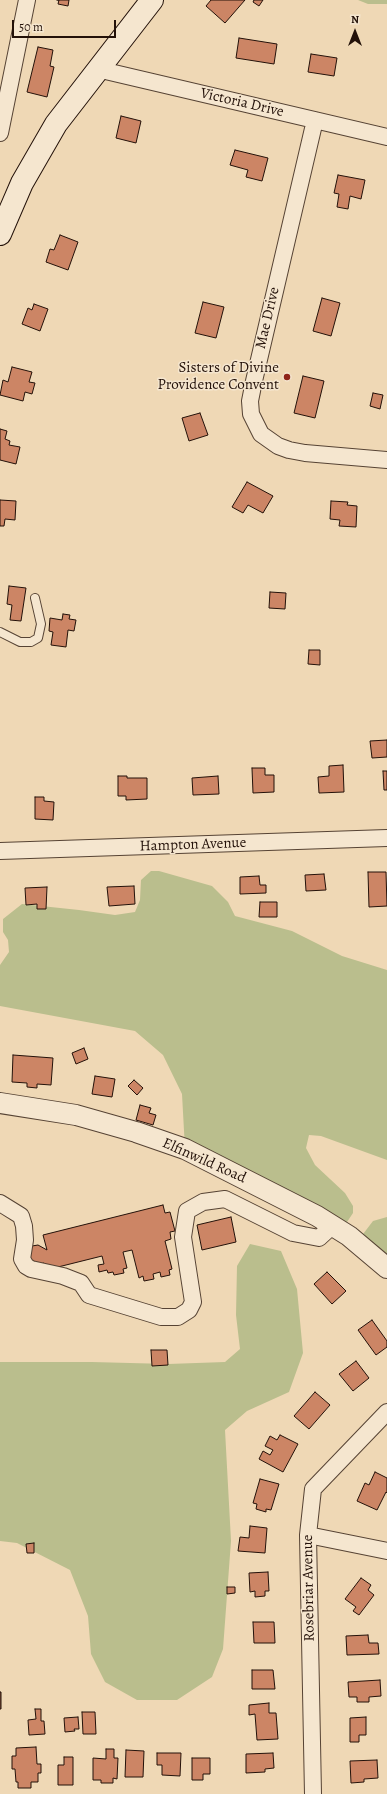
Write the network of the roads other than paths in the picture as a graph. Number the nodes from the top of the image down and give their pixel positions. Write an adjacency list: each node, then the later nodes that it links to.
1 (28, 0): 5 (street)
2 (152, 0): 3 (main road)
3 (97, 69): 4 (street, Victoria Drive); 7 (main road)
4 (315, 120): 6 (street, Victoria Drive); 8 (street, Mae Drive)
5 (0, 133)
6 (387, 137)
7 (2, 220)
8 (387, 460)
9 (36, 598): 10 (lane)
10 (0, 632)
11 (387, 838): 12 (street, Hampton Avenue)
12 (0, 852)
13 (0, 1103): 15 (street, Elfinwild Road)
14 (0, 1203): 15 (street)
15 (332, 1226): 16 (street, Elfinwild Road)
16 (387, 1268)
17 (387, 1412): 18 (street, Rosebriar Avenue)
18 (308, 1535): 19 (street); 20 (street, Rosebriar Avenue)
19 (387, 1551)
20 (314, 1794)

